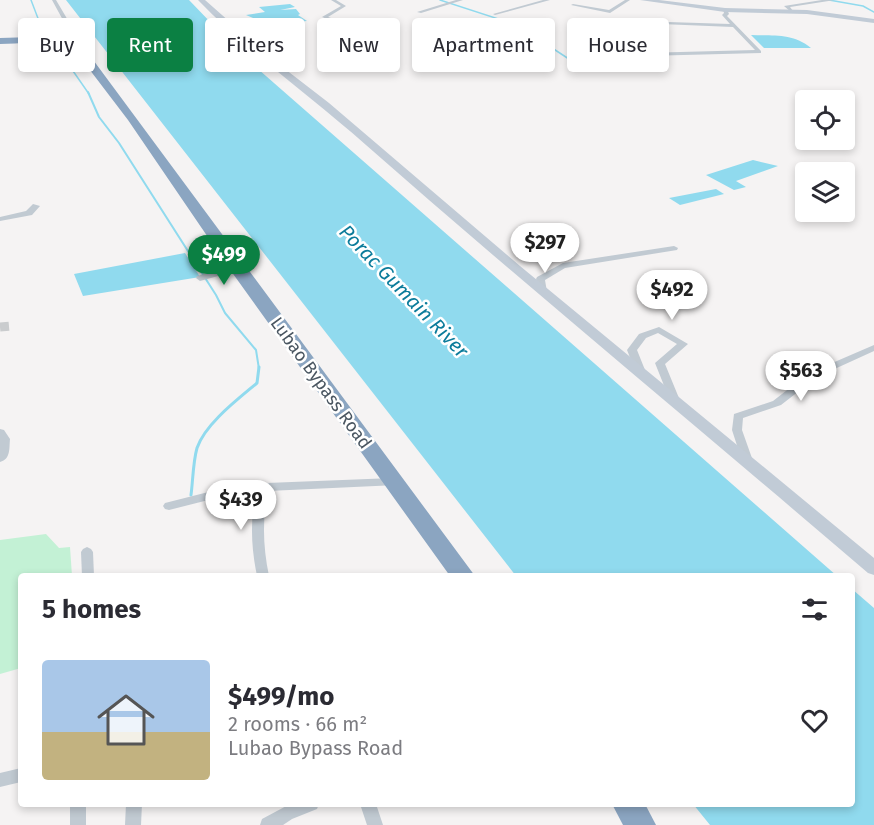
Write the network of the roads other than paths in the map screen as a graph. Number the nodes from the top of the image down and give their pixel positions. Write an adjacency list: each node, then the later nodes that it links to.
1 (54, 0): 18 (street)
2 (201, 0): 32 (street)
3 (333, 0): 19 (street)
4 (461, 0): 13 (street)
5 (548, 0): 16 (street)
6 (579, 0): 10 (street)
7 (628, 0): 15 (street)
8 (643, 0): 11 (street)
9 (830, 1): 12 (street)
10 (565, 5): 14 (street); 15 (street)
11 (724, 10): 12 (street); 22 (street)
12 (791, 11): 20 (street)
13 (419, 12)
14 (576, 12)
15 (610, 12): 17 (street)
16 (495, 14)
17 (619, 14)
18 (64, 18)
19 (327, 18)
20 (874, 21)
21 (669, 23): 22 (street)
22 (734, 26): 25 (street)
23 (0, 41): 24 (highway)
24 (18, 41)
25 (669, 54)
26 (95, 71): 30 (highway, Lubao Bypass Road)
27 (36, 206): 28 (street)
28 (0, 219)
29 (674, 248): 32 (street)
30 (237, 268): 31 (street); 39 (highway, Lubao Bypass Road)
31 (203, 277)
32 (543, 292): 34 (street)
33 (873, 348): 38 (street)
34 (640, 370): 35 (street); 35 (street)
35 (676, 403): 38 (street)
36 (0, 432): 37 (street)
37 (0, 458)
38 (747, 461): 43 (street)
39 (393, 482): 40 (street); 46 (highway, Lubao Bypass Road)
40 (263, 486): 41 (street); 45 (street)
41 (169, 506)
42 (87, 552): 44 (street)
43 (874, 567)
44 (88, 573)
45 (262, 573)
46 (461, 573)
47 (18, 776): 48 (street)
48 (0, 780)
49 (78, 807): 54 (street)
50 (134, 807): 55 (street)
51 (303, 807): 56 (street)
52 (369, 807): 57 (street)
53 (629, 807): 58 (highway)
54 (78, 825)
55 (134, 825)
56 (268, 825)
57 (375, 825)
58 (641, 825)

